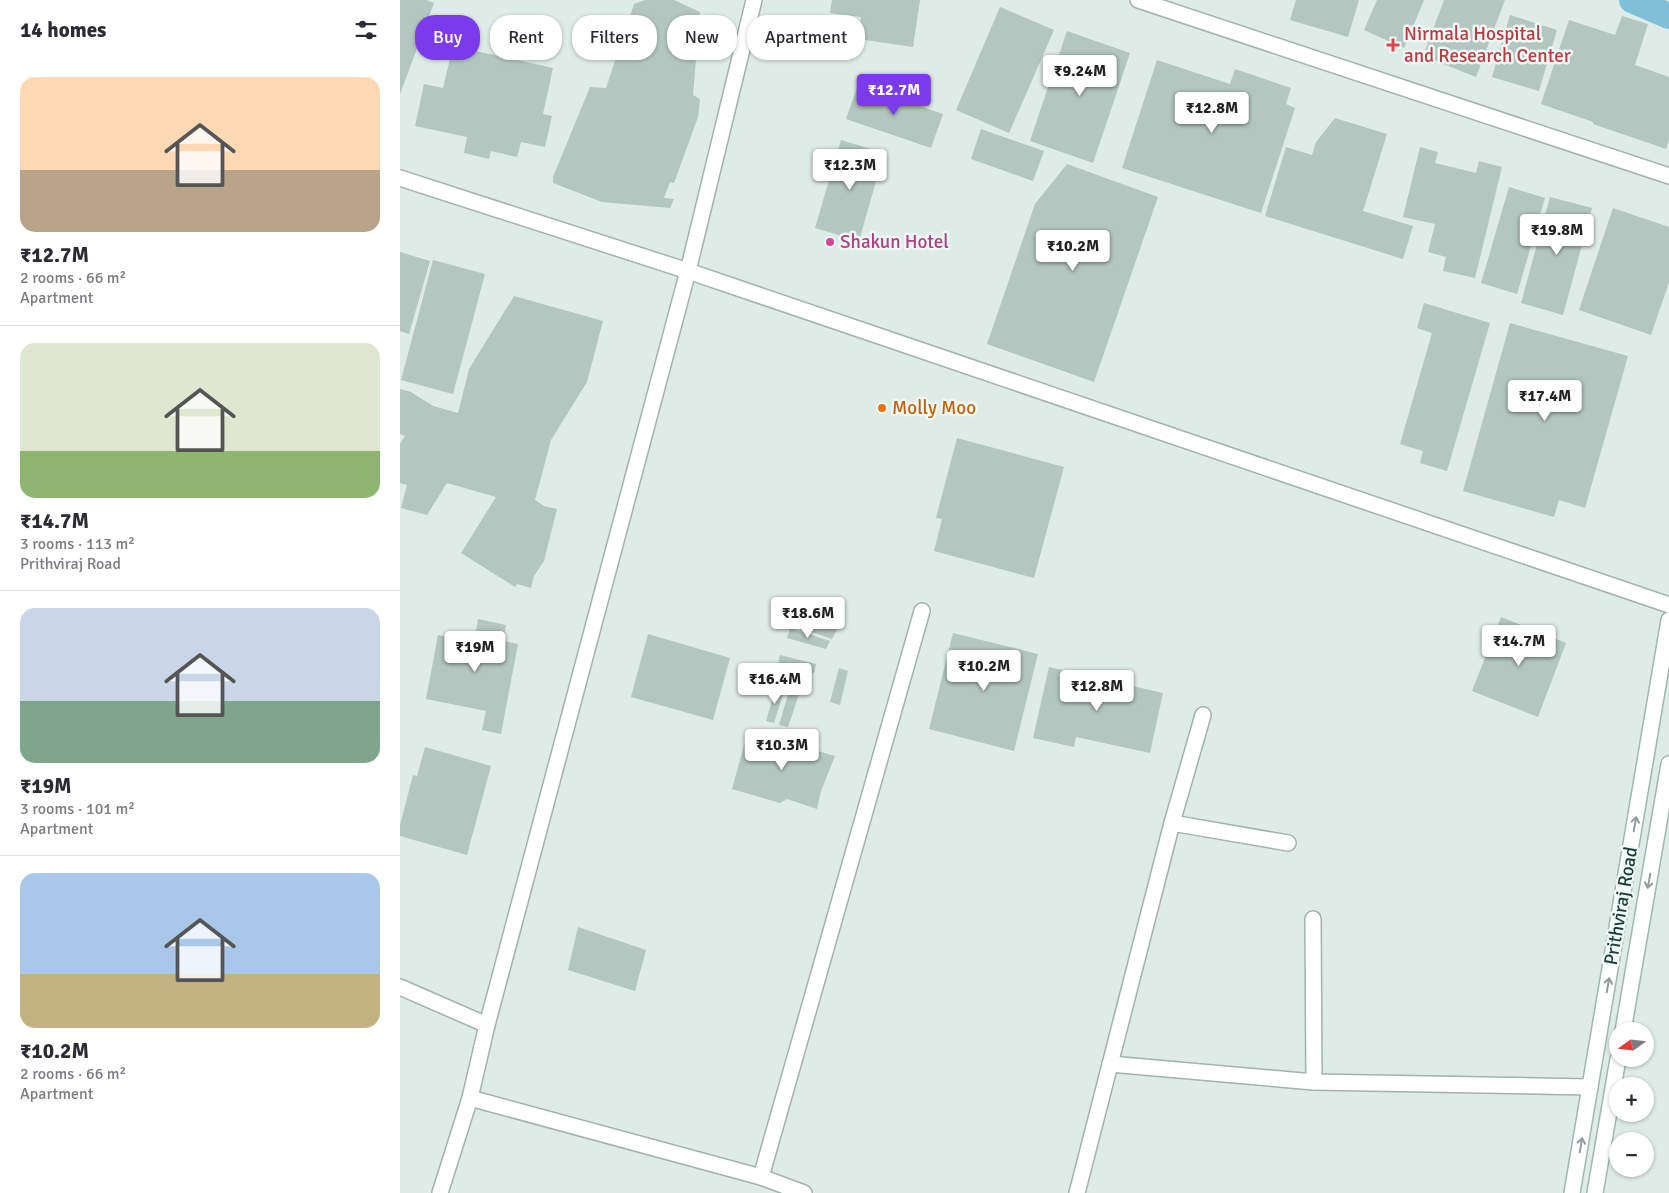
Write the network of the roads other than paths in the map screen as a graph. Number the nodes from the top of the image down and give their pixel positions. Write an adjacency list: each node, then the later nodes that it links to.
1 (754, 0): 5 (street)
2 (1138, 0): 3 (street)
3 (1669, 176)
4 (400, 178): 5 (street)
5 (688, 271): 6 (street); 16 (street)
6 (1669, 605)
7 (922, 611): 22 (street)
8 (1669, 620): 20 (street, Prithviraj Road, one-way to 8)
9 (1203, 715): 11 (street)
10 (1669, 764): 15 (street, Prithviraj Road, one-way to 15)
11 (1172, 823): 12 (street); 17 (street)
12 (1288, 843)
13 (1314, 919): 19 (street)
14 (400, 987): 16 (street)
15 (1625, 1022)
16 (487, 1025): 21 (street)
17 (1110, 1064): 19 (street); 25 (street)
18 (1616, 1068): 27 (street)
19 (1314, 1082): 20 (street)
20 (1590, 1087): 26 (street, Prithviraj Road, one-way to 20)
21 (470, 1098): 22 (street); 23 (street)
22 (761, 1177): 24 (street)
23 (440, 1193)
24 (804, 1193)
25 (1077, 1193)
26 (1572, 1193)
27 (1595, 1193)

